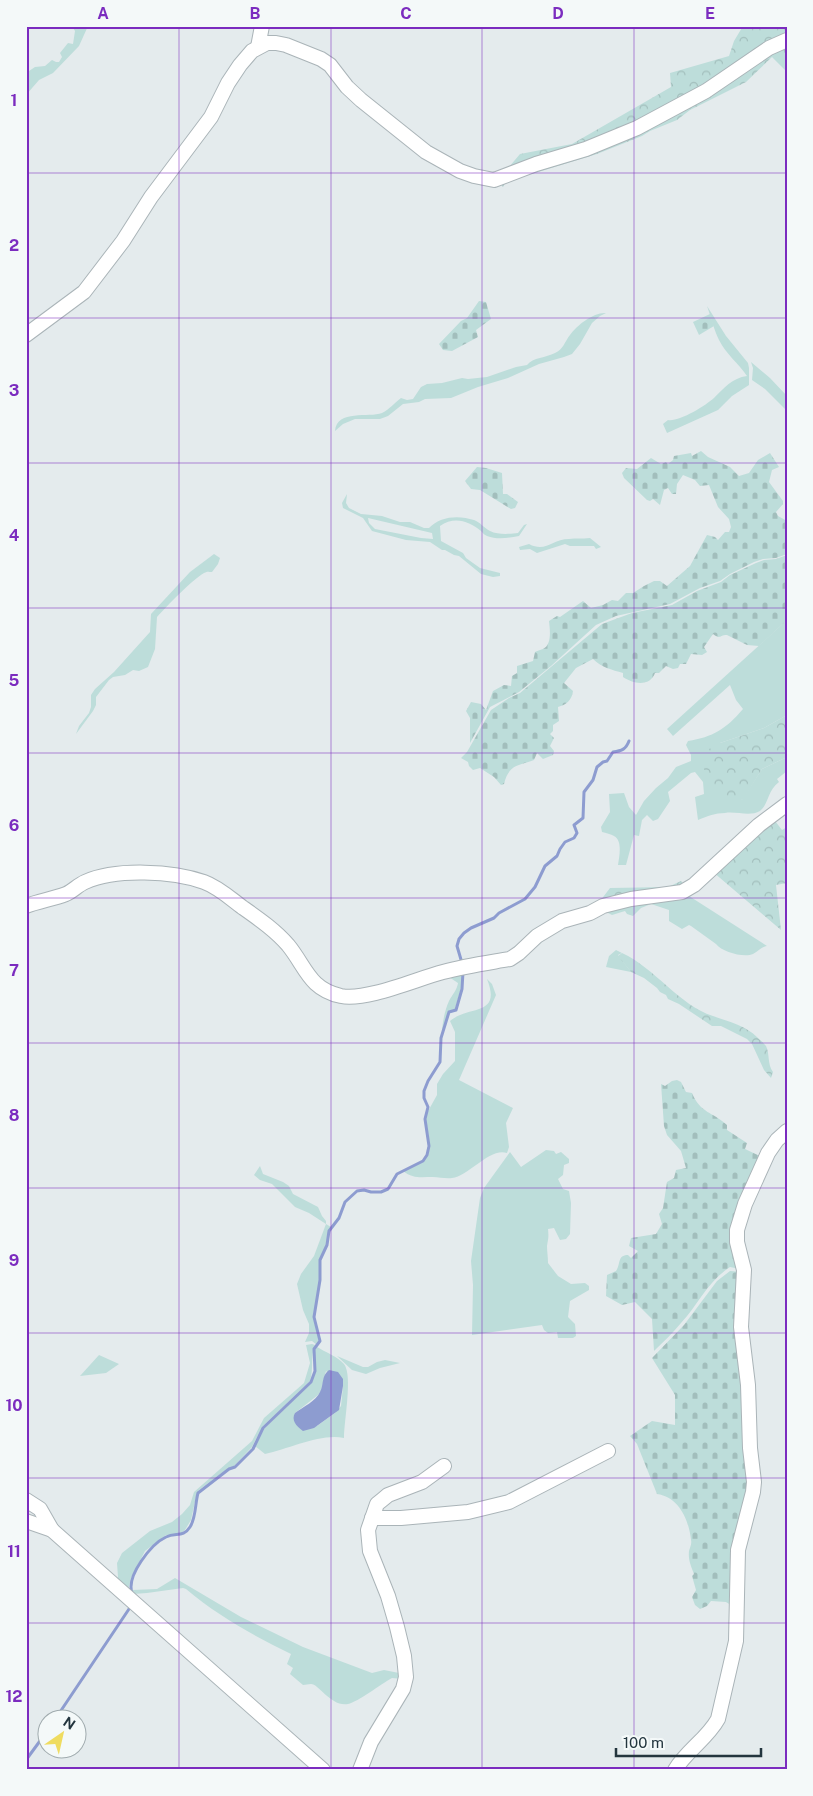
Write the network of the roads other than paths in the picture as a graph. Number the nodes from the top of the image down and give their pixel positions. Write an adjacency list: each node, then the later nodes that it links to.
1 (262, 26): 3 (street)
2 (787, 40): 3 (street)
3 (258, 47): 4 (street)
4 (26, 335)
5 (787, 804): 6 (street)
6 (26, 906)
7 (787, 1132): 16 (street)
8 (608, 1451): 11 (street)
9 (444, 1466): 11 (street)
10 (26, 1500): 13 (street)
11 (372, 1518): 15 (street)
12 (26, 1521): 13 (street)
13 (52, 1530): 14 (street)
14 (323, 1770)
15 (360, 1770)
16 (675, 1770)

